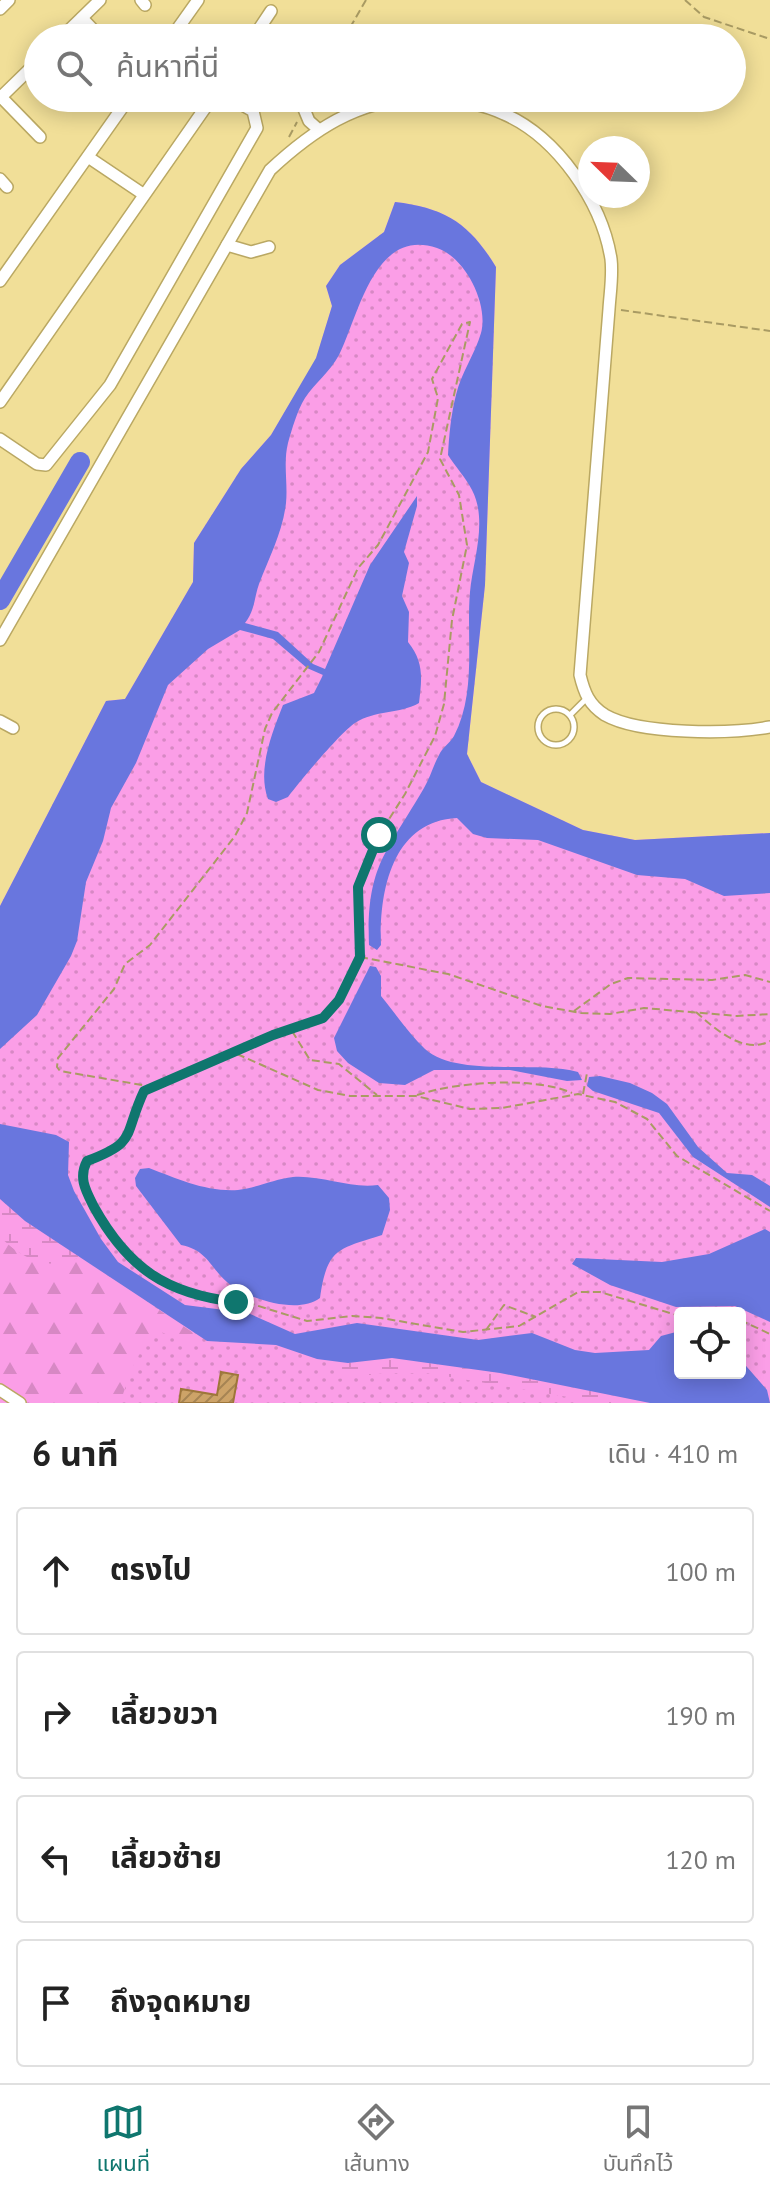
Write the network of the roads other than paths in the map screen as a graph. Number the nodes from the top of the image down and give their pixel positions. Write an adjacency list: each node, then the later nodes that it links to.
1 (9, 0): 4 (street)
2 (100, 0): 6 (street)
3 (198, 0): 9 (street)
4 (0, 9)
5 (271, 11): 10 (street)
6 (82, 18): 7 (street); 8 (street)
7 (76, 24)
8 (88, 24)
9 (181, 24)
10 (264, 24)
11 (24, 75): 12 (street)
12 (1, 97): 20 (street)
13 (119, 112): 21 (street)
14 (202, 112): 22 (street)
15 (253, 112): 27 (street)
16 (305, 112): 19 (street)
17 (349, 112): 19 (street)
18 (500, 112): 29 (street)
19 (318, 129): 23 (street)
20 (40, 137)
21 (88, 157): 22 (street); 25 (street)
22 (143, 194): 26 (street)
23 (227, 245): 24 (street); 28 (street)
24 (269, 247)
25 (0, 281)
26 (0, 402)
27 (0, 439)
28 (0, 640)
29 (587, 697): 30 (lane); 32 (street)
30 (570, 715): 30 (lane)
31 (0, 721): 33 (street)
32 (770, 727)
33 (13, 728)
34 (0, 1390): 35 (street)
35 (20, 1403)

